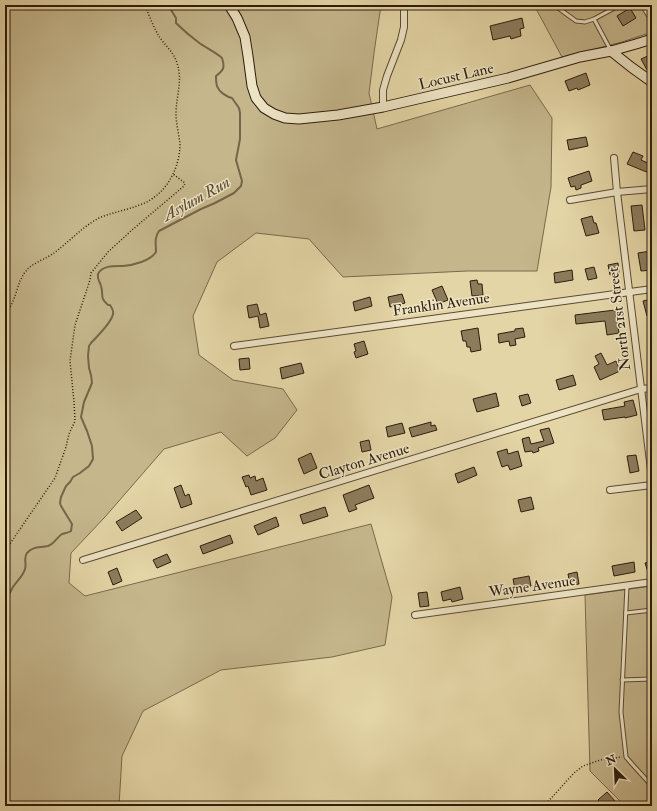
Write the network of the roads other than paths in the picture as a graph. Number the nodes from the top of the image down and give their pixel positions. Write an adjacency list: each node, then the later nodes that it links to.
1 (229, 5): 11 (street, Locust Lane)
2 (404, 5): 11 (street)
3 (554, 5): 7 (lane)
4 (620, 5): 7 (lane)
5 (642, 5): 6 (lane)
6 (648, 15)
7 (594, 19): 9 (lane)
8 (652, 39): 9 (street, Locust Lane)
9 (611, 51): 10 (street); 11 (street, Locust Lane)
10 (652, 82)
11 (383, 107)
12 (614, 158): 14 (street, North 21st Street)
13 (652, 189): 14 (street)
14 (617, 192): 15 (street); 17 (street, North 21st Street)
15 (570, 200)
16 (652, 289): 17 (street, Franklin Avenue)
17 (629, 292): 18 (street, Franklin Avenue); 20 (street, North 21st Street)
18 (234, 346)
19 (652, 388): 20 (street, Clayton Avenue)
20 (641, 389): 21 (street, North 21st Street); 25 (street, Clayton Avenue)
21 (649, 437): 22 (street, North 21st Street)
22 (652, 478)
23 (652, 485): 24 (street)
24 (610, 490)
25 (83, 560)
26 (652, 582): 27 (street, Wayne Avenue)
27 (627, 586): 29 (lane); 30 (street, Wayne Avenue)
28 (652, 610): 29 (lane)
29 (626, 613): 32 (lane)
30 (415, 615)
31 (652, 679): 32 (lane)
32 (622, 680): 33 (lane)
33 (652, 786)

